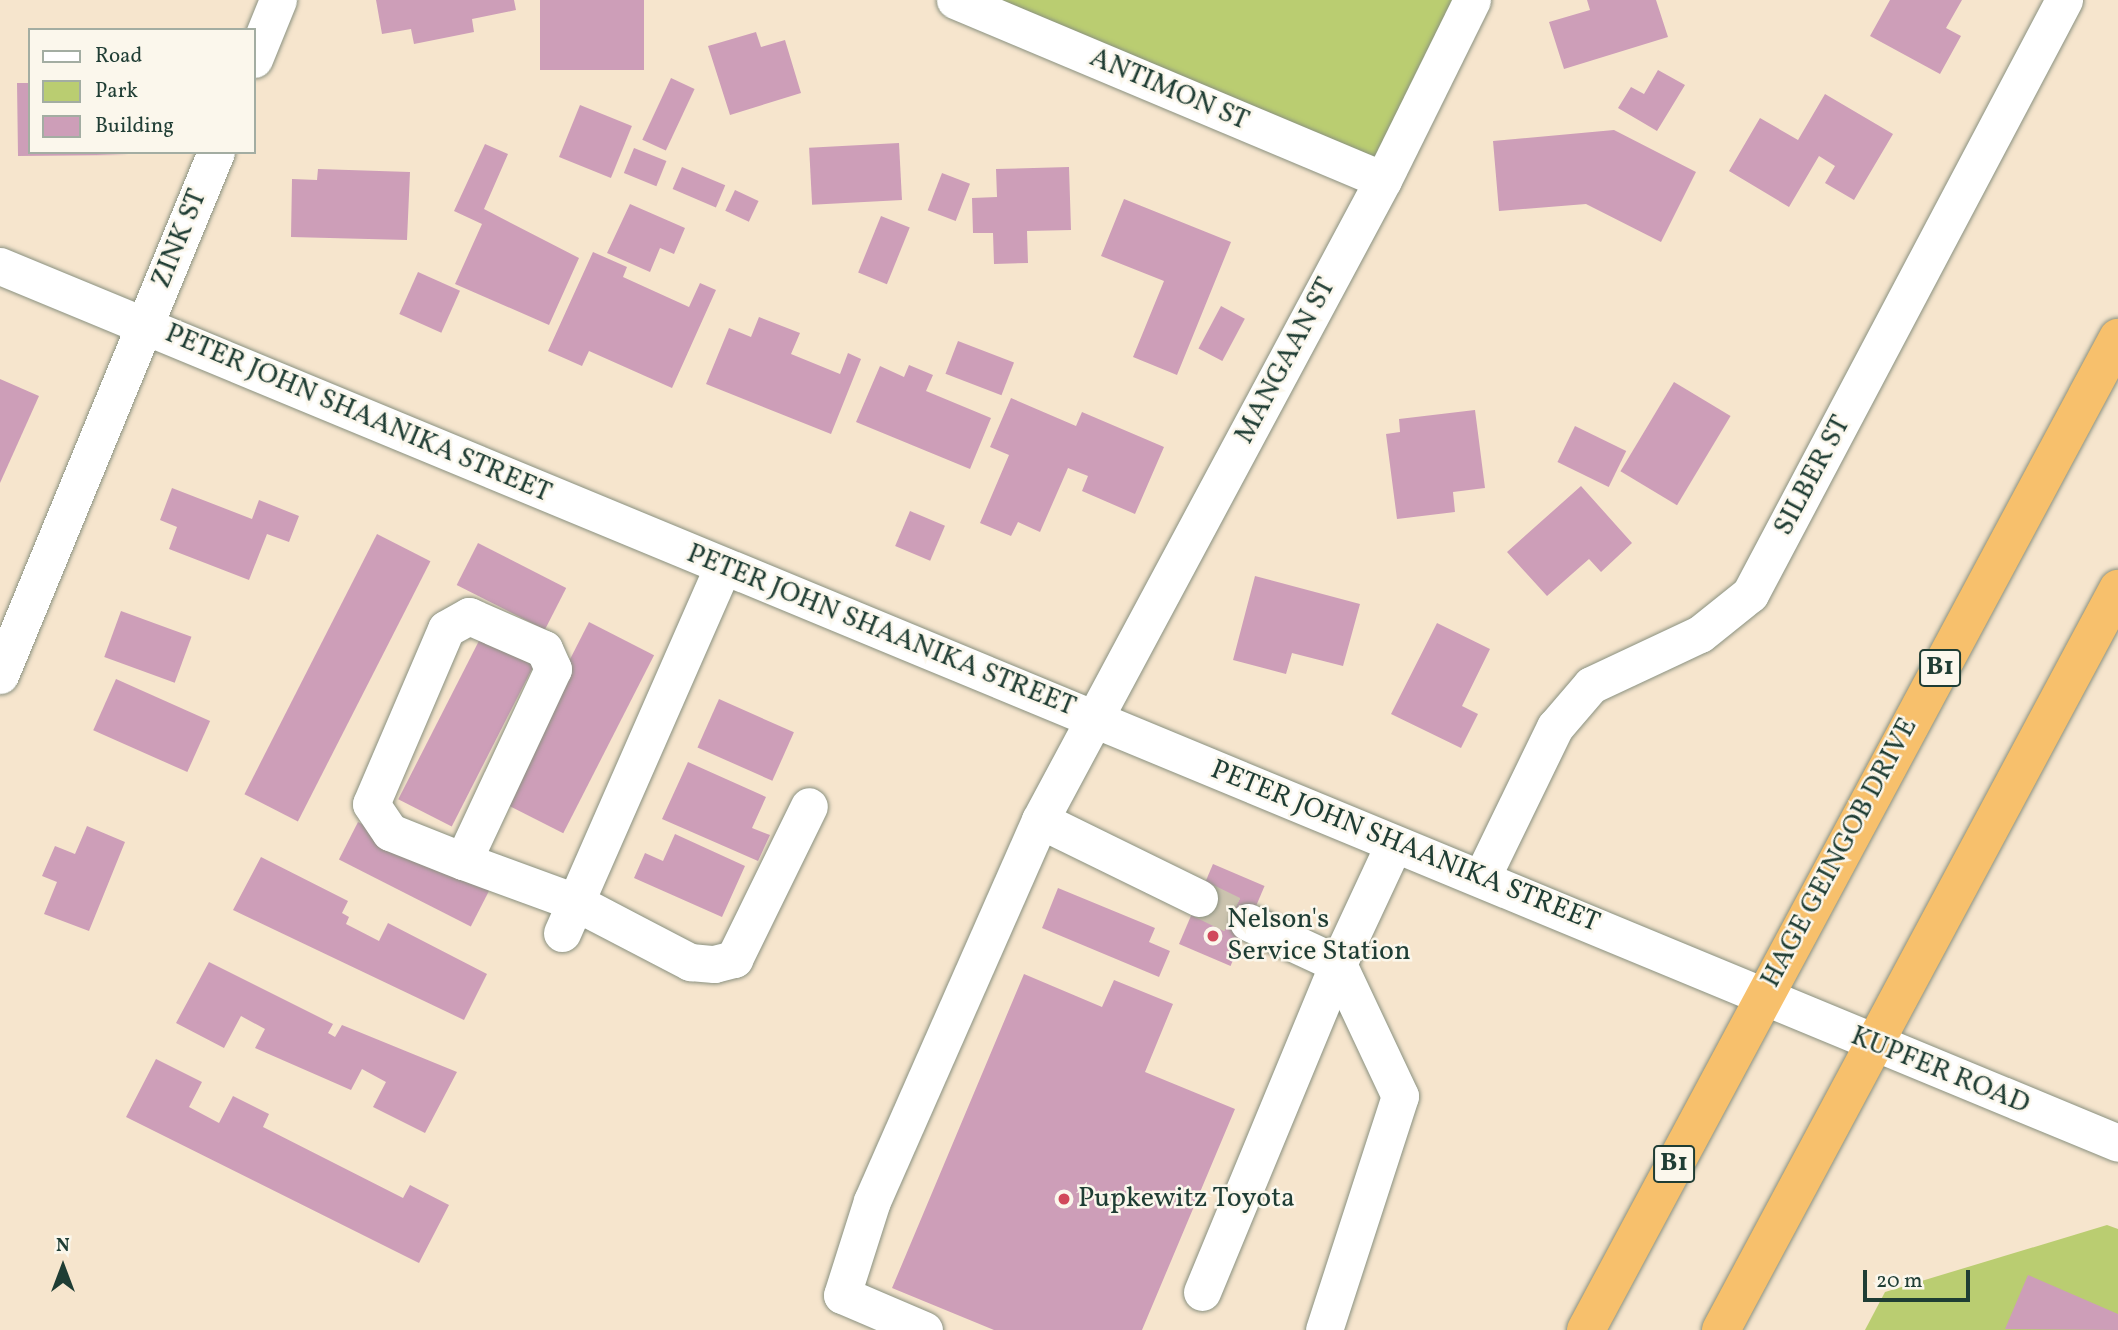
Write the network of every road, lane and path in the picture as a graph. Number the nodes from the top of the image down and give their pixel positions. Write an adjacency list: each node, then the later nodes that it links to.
1 (278, 0): 5 (street)
2 (955, 0): 7 (street, ANTIMON ST)
3 (1472, 0): 7 (street, MANGAAN ST)
4 (2064, 0): 19 (street, SILBER ST)
5 (256, 54)
6 (215, 154): 9 (street, ZINK ST)
7 (1383, 180): 14 (street, MANGAAN ST)
8 (0, 265): 9 (street, PETER JOHN SHAANIKA STREET)
9 (145, 326): 11 (street, PETER JOHN SHAANIKA STREET); 13 (street, ZINK ST)
10 (2118, 338): 24 (highway, HAGE GEINGOB DRIVE / B1)
11 (723, 566): 14 (street, PETER JOHN SHAANIKA STREET); 21 (street)
12 (2118, 589): 25 (highway)
13 (0, 675)
14 (1094, 719): 16 (street, MANGAAN ST); 17 (street, PETER JOHN SHAANIKA STREET)
15 (809, 806): 21 (street)
16 (1040, 820): 20 (street); 28 (street, MANGAAN ST)
17 (1394, 844): 19 (street, PETER JOHN SHAANIKA STREET); 23 (street)
18 (463, 862): 18 (street); 21 (street)
19 (1483, 875): 24 (street, PETER JOHN SHAANIKA STREET)
20 (1199, 898)
21 (568, 918)
22 (1248, 922): 23 (street)
23 (1338, 964): 27 (street); 29 (street)
24 (1762, 998): 25 (street, KUPFER ROAD); 30 (highway, B1)
25 (1874, 1044): 26 (street, KUPFER ROAD); 31 (highway)
26 (2118, 1143)
27 (1202, 1292)
28 (924, 1330)
29 (1324, 1330)
30 (1586, 1330)
31 (1720, 1330)

